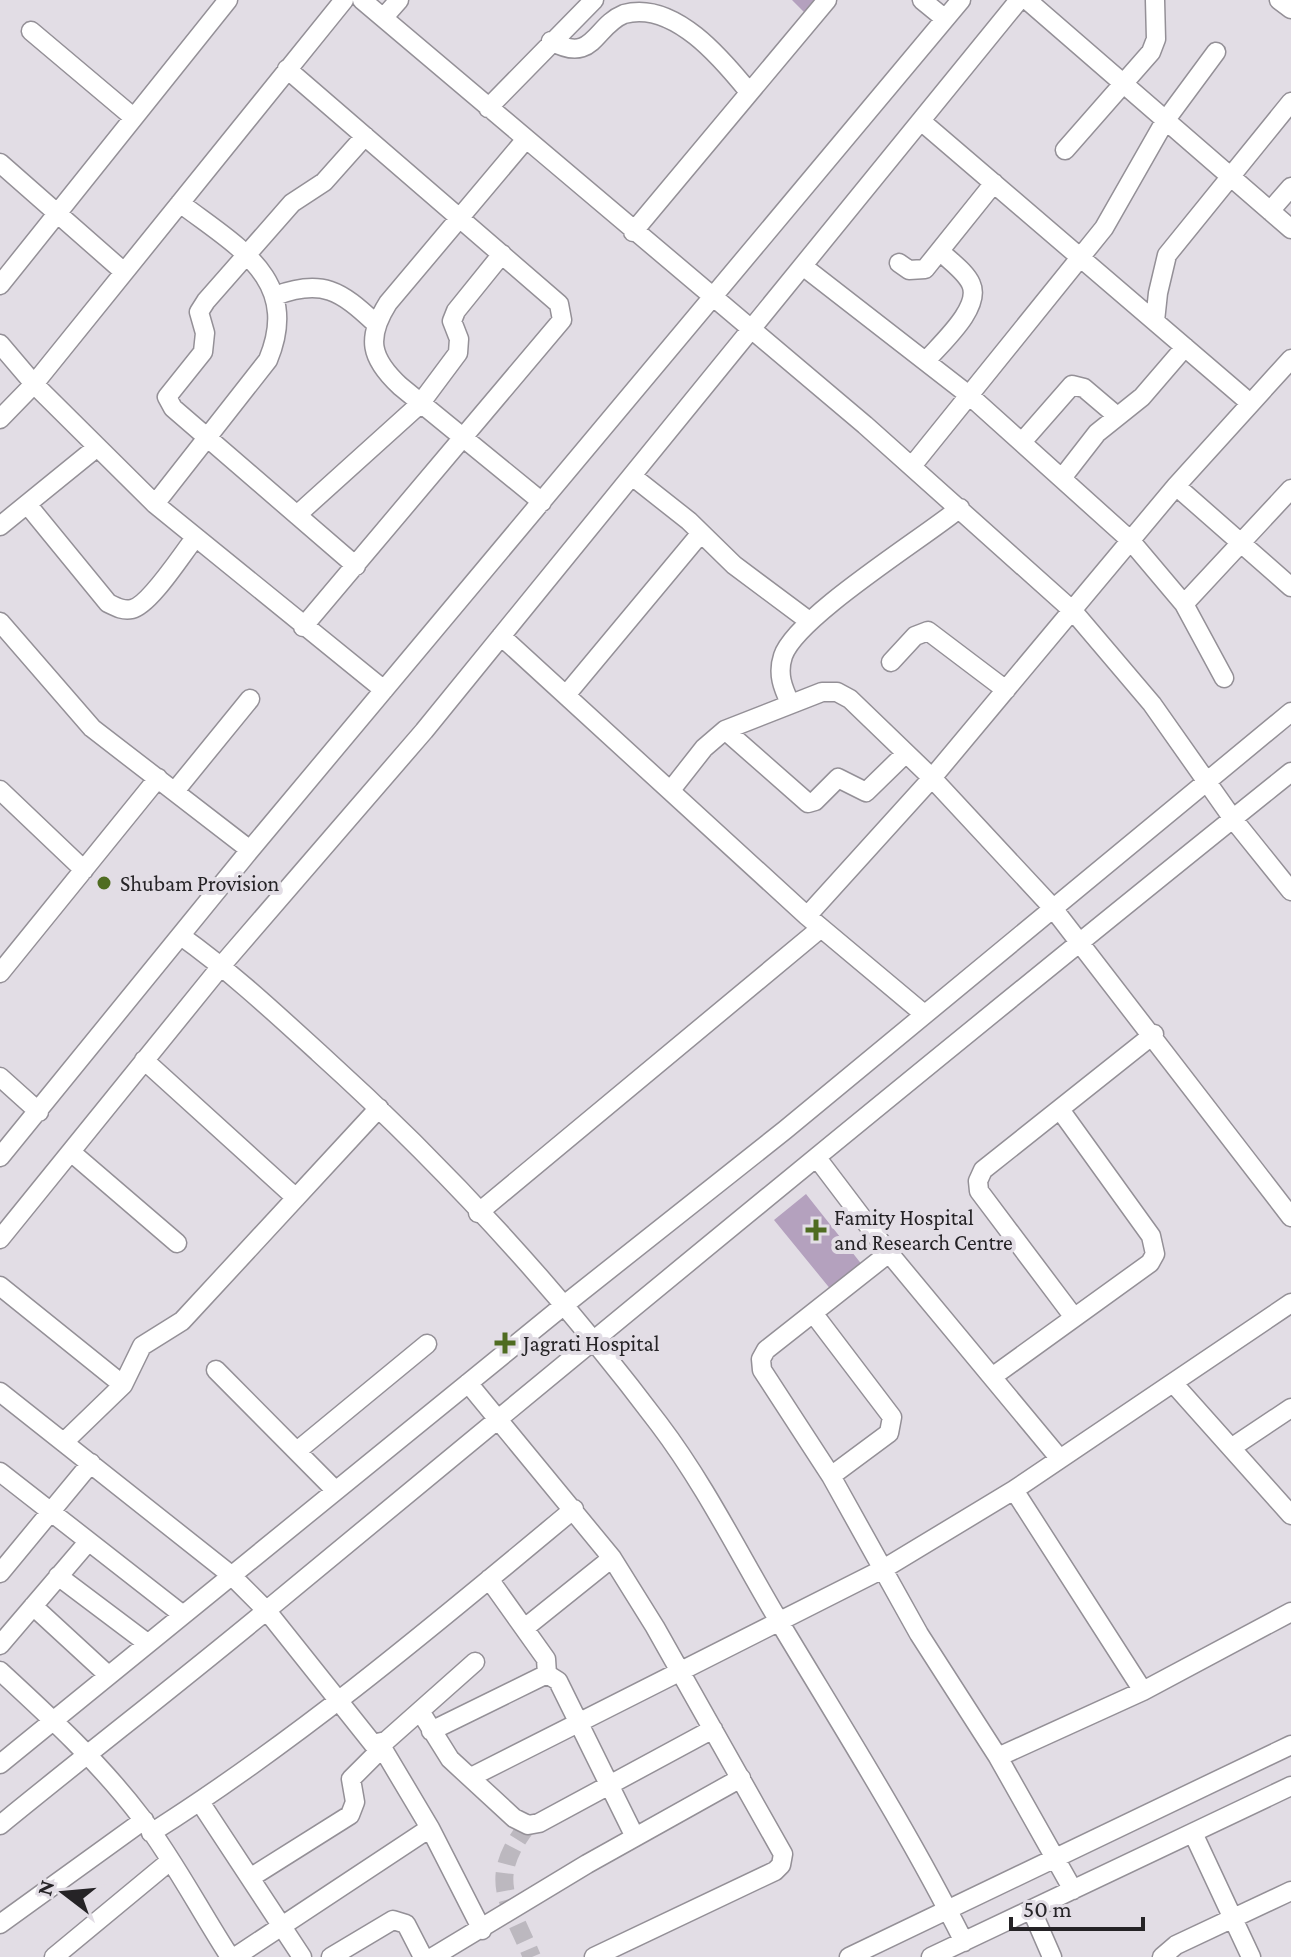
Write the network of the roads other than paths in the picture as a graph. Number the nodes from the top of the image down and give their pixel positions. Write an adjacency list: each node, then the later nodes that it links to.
1 (228, 0): 24 (street)
2 (344, 0): 19 (street)
3 (362, 0): 14 (street)
4 (399, 0): 14 (street)
5 (594, 0): 17 (street)
6 (827, 0): 21 (street)
7 (922, 0): 15 (street)
8 (961, 0): 15 (street)
9 (1019, 0): 25 (street)
10 (1027, 0): 20 (street)
11 (1155, 0): 20 (street)
12 (1279, 0): 13 (street)
13 (1291, 9)
14 (384, 17): 23 (street)
15 (944, 18): 49 (street)
16 (31, 31): 24 (street)
17 (551, 41): 21 (street); 23 (street)
18 (1216, 52): 26 (street)
19 (287, 69): 27 (street); 34 (street)
20 (1123, 82): 26 (street); 29 (street)
21 (749, 92): 39 (street)
22 (1291, 102): 31 (street)
23 (488, 108): 28 (street)
24 (133, 117): 36 (street)
25 (921, 121): 32 (street); 45 (street)
26 (1165, 121): 31 (street); 43 (street)
27 (365, 136): 37 (street); 41 (street)
28 (526, 139): 37 (street); 39 (street)
29 (1065, 150)
30 (0, 163): 36 (street)
31 (1229, 175): 35 (street); 50 (street)
32 (994, 183): 40 (street); 43 (street)
33 (1291, 187): 35 (street)
34 (180, 203): 41 (street); 46 (street)
35 (1270, 211): 38 (street)
36 (58, 213): 46 (street); 47 (street)
37 (458, 216): 42 (street); 51 (street)
38 (1291, 229)
39 (633, 232): 49 (street)
40 (941, 252): 44 (street); 55 (street)
41 (246, 253): 48 (street); 64 (street)
42 (502, 254): 60 (street); 63 (street)
43 (1082, 258): 50 (street); 58 (street)
44 (899, 263)
45 (804, 267): 52 (street); 55 (street)
46 (124, 272): 57 (street)
47 (0, 285)
48 (275, 296): 51 (street); 64 (street)
49 (711, 296): 52 (street); 72 (street)
50 (1155, 321): 54 (street)
51 (375, 323): 60 (street)
52 (753, 331): 67 (street); 68 (street)
53 (0, 344): 57 (street)
54 (1185, 347): 59 (street); 61 (street)
55 (926, 361): 58 (street)
56 (1288, 368): 59 (street)
57 (34, 384): 62 (street); 66 (street)
58 (970, 396): 65 (street); 67 (street)
59 (1250, 403): 70 (street)
60 (420, 404): 63 (street); 76 (street)
61 (1117, 416): 65 (street); 69 (street)
62 (0, 419)
63 (463, 437): 72 (street); 82 (street)
64 (208, 439): 74 (street); 76 (street)
65 (1022, 442): 69 (street)
66 (96, 448): 73 (street); 74 (street)
67 (912, 466): 75 (street)
68 (632, 476): 78 (street); 89 (street)
69 (1062, 478): 80 (street)
70 (1176, 486): 80 (street); 81 (street)
71 (1291, 489): 81 (street)
72 (542, 502): 92 (street)
73 (27, 504): 77 (street); 79 (street)
74 (155, 504): 79 (street)
75 (960, 508): 85 (street); 86 (street)
76 (297, 515): 82 (street)
77 (0, 526)
78 (701, 533): 86 (street); 94 (street)
79 (195, 538): 88 (street)
80 (1130, 540): 84 (street); 85 (street)
81 (1242, 543): 83 (street); 84 (street)
82 (356, 566): 88 (street)
83 (1291, 587)
84 (1184, 604): 91 (street)
85 (1073, 611): 93 (street); 103 (street)
86 (809, 621): 96 (street)
87 (0, 622): 101 (street)
88 (303, 627): 92 (street)
89 (501, 636): 94 (street); 115 (street)
90 (891, 662): 93 (street)
91 (1224, 678)
92 (384, 690): 108 (street)
93 (1006, 690): 102 (street)
94 (566, 695): 105 (street)
95 (250, 699): 106 (street)
96 (790, 703): 98 (street); 99 (street)
97 (1291, 712): 103 (street)
98 (725, 730): 99 (street); 105 (street)
99 (905, 754): 102 (street)
100 (1291, 772): 107 (street)
101 (158, 778): 106 (street); 109 (street)
102 (932, 778): 111 (street); 112 (street)
103 (1208, 779): 107 (street); 111 (street)
104 (0, 790): 109 (street)
105 (671, 790): 112 (street)
106 (175, 791): 108 (street)
107 (1233, 819): 110 (street); 114 (street)
108 (250, 850): 113 (street)
109 (84, 870): 116 (street)
110 (1291, 891)
111 (1052, 907): 114 (street); 117 (street)
112 (814, 922): 117 (street); 128 (street)
113 (181, 936): 115 (street); 123 (street)
114 (1082, 944): 118 (street); 126 (street)
115 (222, 965): 119 (street); 121 (street)
116 (0, 973)
117 (924, 1014): 135 (street)
118 (1154, 1034): 122 (street); 129 (street)
119 (144, 1060): 124 (street); 127 (street)
120 (0, 1077): 123 (street)
121 (379, 1108): 127 (street); 128 (street)
122 (1061, 1111): 137 (street); 137 (street)
123 (39, 1112): 125 (street)
124 (71, 1152): 130 (street); 131 (street)
125 (0, 1157)
126 (817, 1158): 132 (street); 138 (street)
127 (296, 1198): 144 (street)
128 (478, 1213): 135 (street)
129 (1291, 1217)
130 (0, 1239)
131 (177, 1243)
132 (889, 1253): 136 (street); 141 (street)
133 (0, 1286): 144 (street)
134 (1291, 1303): 143 (street)
135 (563, 1306): 138 (street); 142 (street)
136 (813, 1313): 154 (street); 154 (street)
137 (1073, 1316): 141 (street)
138 (591, 1340): 147 (street); 171 (street)
139 (427, 1344): 150 (street)
140 (216, 1370): 150 (street)
141 (992, 1377): 151 (street)
142 (468, 1383): 147 (street); 155 (street)
143 (1174, 1384): 149 (street); 151 (street)
144 (123, 1385): 148 (street)
145 (0, 1392): 148 (street)
146 (1291, 1408): 149 (street)
147 (497, 1417): 157 (street); 168 (street)
148 (64, 1442): 152 (street)
149 (1231, 1448): 159 (street)
150 (297, 1451): 155 (street)
151 (1060, 1459): 156 (street)
152 (91, 1463): 158 (street); 164 (street)
153 (0, 1472): 158 (street)
154 (831, 1476): 162 (street)
155 (335, 1490): 164 (street)
156 (1014, 1490): 162 (street); 180 (street)
157 (574, 1509): 161 (street); 166 (street)
158 (52, 1514): 160 (street); 163 (street)
159 (1291, 1515)
160 (88, 1542): 165 (street); 170 (street)
161 (612, 1558): 172 (street); 177 (street)
162 (885, 1568): 171 (street); 190 (street)
163 (0, 1573)
164 (231, 1575): 168 (street); 170 (street)
165 (58, 1576): 167 (street); 173 (street)
166 (489, 1579): 172 (street); 181 (street)
167 (33, 1606): 174 (street); 179 (street)
168 (267, 1611): 181 (street); 189 (street)
169 (1291, 1612): 180 (street)
170 (183, 1615): 173 (street)
171 (780, 1624): 177 (street); 207 (street)
172 (526, 1627): 178 (street)
173 (147, 1643): 179 (street)
174 (0, 1645)
175 (475, 1662): 182 (street)
176 (0, 1671): 183 (street)
177 (680, 1672): 184 (street); 185 (street)
178 (547, 1674): 184 (street); 186 (street)
179 (108, 1675): 183 (street)
180 (1143, 1691): 190 (street)
181 (337, 1701): 188 (street); 196 (street)
182 (420, 1711): 186 (street); 188 (street)
183 (53, 1720): 189 (street); 191 (street)
184 (579, 1725): 192 (street); 194 (street)
185 (713, 1729): 193 (street); 194 (street)
186 (431, 1731): 192 (street)
187 (1291, 1745): 202 (street)
188 (381, 1746): 199 (street); 204 (street)
189 (88, 1756): 197 (street); 198 (street)
190 (998, 1757): 202 (street)
191 (0, 1764)
192 (471, 1777): 194 (street)
193 (741, 1778): 201 (street); 220 (street)
194 (608, 1785): 201 (street)
195 (1291, 1786): 200 (street)
196 (200, 1802): 198 (street); 204 (street)
197 (0, 1825)
198 (147, 1826): 203 (street); 210 (street)
199 (430, 1828): 211 (street); 212 (street)
200 (1193, 1833): 205 (street); 209 (street)
201 (635, 1837): 212 (street)
202 (1055, 1859): 205 (street); 207 (street)
203 (170, 1861): 214 (street); 215 (street)
204 (250, 1878): 211 (street)
205 (1073, 1890): 208 (street)
206 (1288, 1899): 209 (street)
207 (948, 1910): 213 (street); 221 (street)
208 (1032, 1911): 213 (street); 223 (street)
209 (1233, 1920): 224 (street); 225 (street)
210 (0, 1924)
211 (282, 1925): 215 (street); 216 (street)
212 (482, 1930): 219 (street)
213 (964, 1942): 222 (street)
214 (54, 1957)
215 (232, 1957)
216 (302, 1957)
217 (331, 1957): 218 (street)
218 (423, 1957)
219 (433, 1957)
220 (594, 1957)
221 (849, 1957)
222 (931, 1957)
223 (1052, 1957)
224 (1162, 1957)
225 (1251, 1957)

